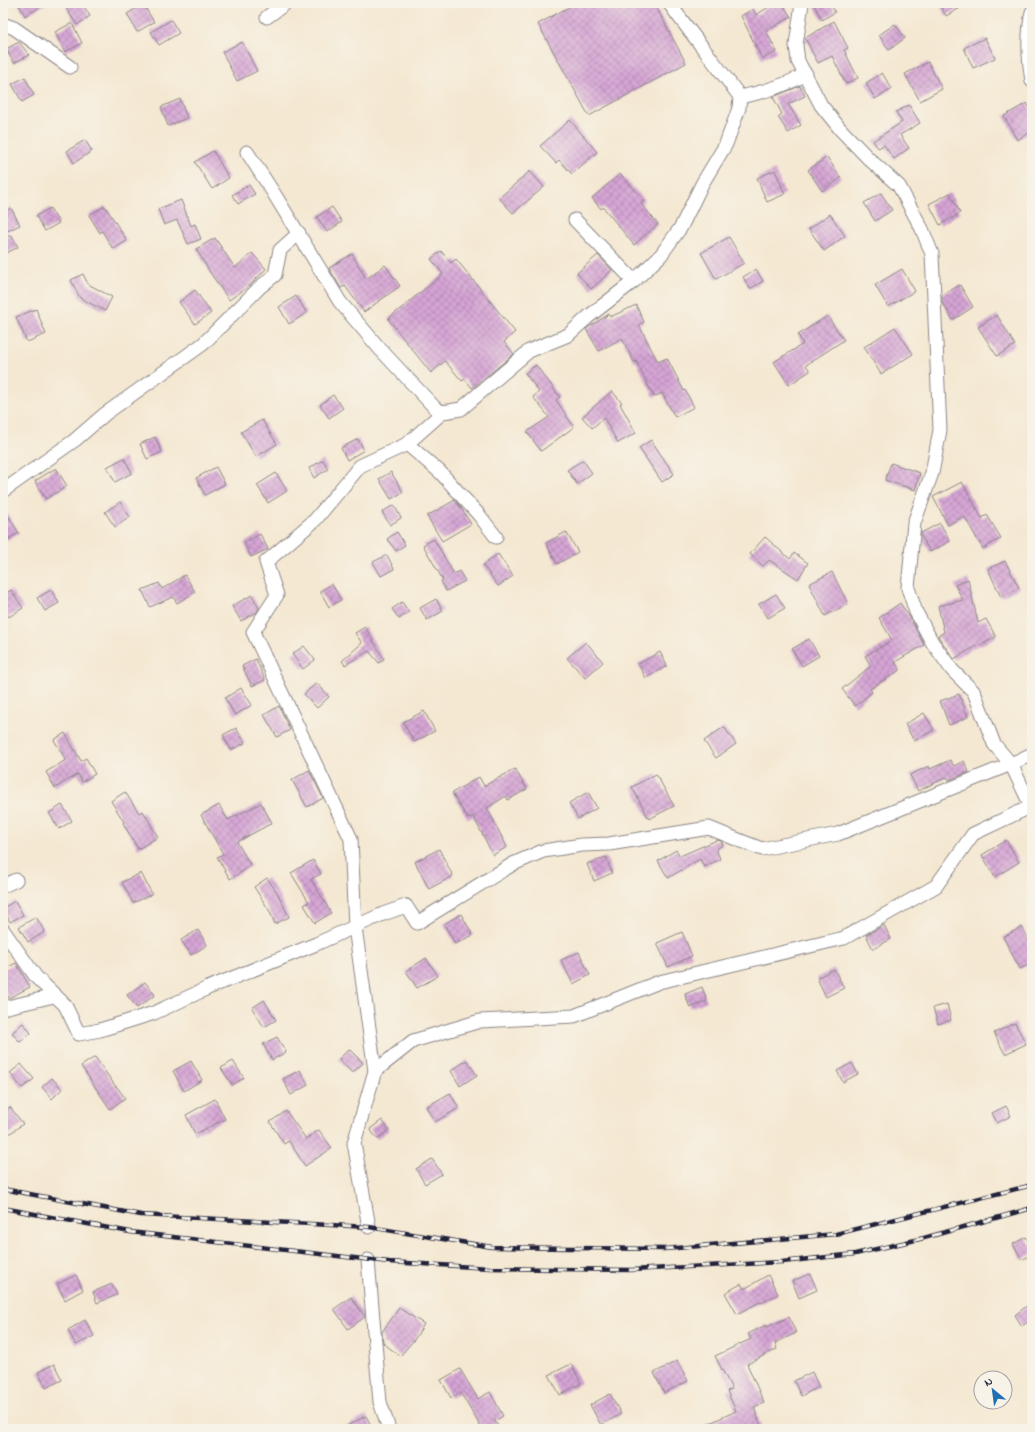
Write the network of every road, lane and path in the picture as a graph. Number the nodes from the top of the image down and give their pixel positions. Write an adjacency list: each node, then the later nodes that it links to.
1 (286, 3): 5 (street)
2 (669, 3): 10 (street)
3 (802, 3): 8 (street)
4 (1032, 12): 9 (street)
5 (267, 17)
6 (3, 24): 7 (street)
7 (70, 67)
8 (806, 74): 10 (street); 20 (street)
9 (1032, 81)
10 (740, 97): 14 (street)
11 (246, 152): 13 (street)
12 (575, 220): 14 (street)
13 (299, 233): 15 (street); 17 (street)
14 (634, 281): 15 (street)
15 (443, 412): 16 (street)
16 (407, 444): 18 (street); 24 (street)
17 (3, 491)
18 (496, 537)
19 (1032, 754): 20 (street)
20 (1011, 764): 21 (street); 24 (street)
21 (1032, 807): 28 (street)
22 (16, 880): 23 (street)
23 (3, 886)
24 (355, 927): 26 (street); 28 (street)
25 (3, 930): 26 (street)
26 (54, 996): 27 (street)
27 (3, 1008)
28 (375, 1071): 29 (street)
29 (369, 1227)
30 (368, 1260): 31 (street)
31 (389, 1429)

